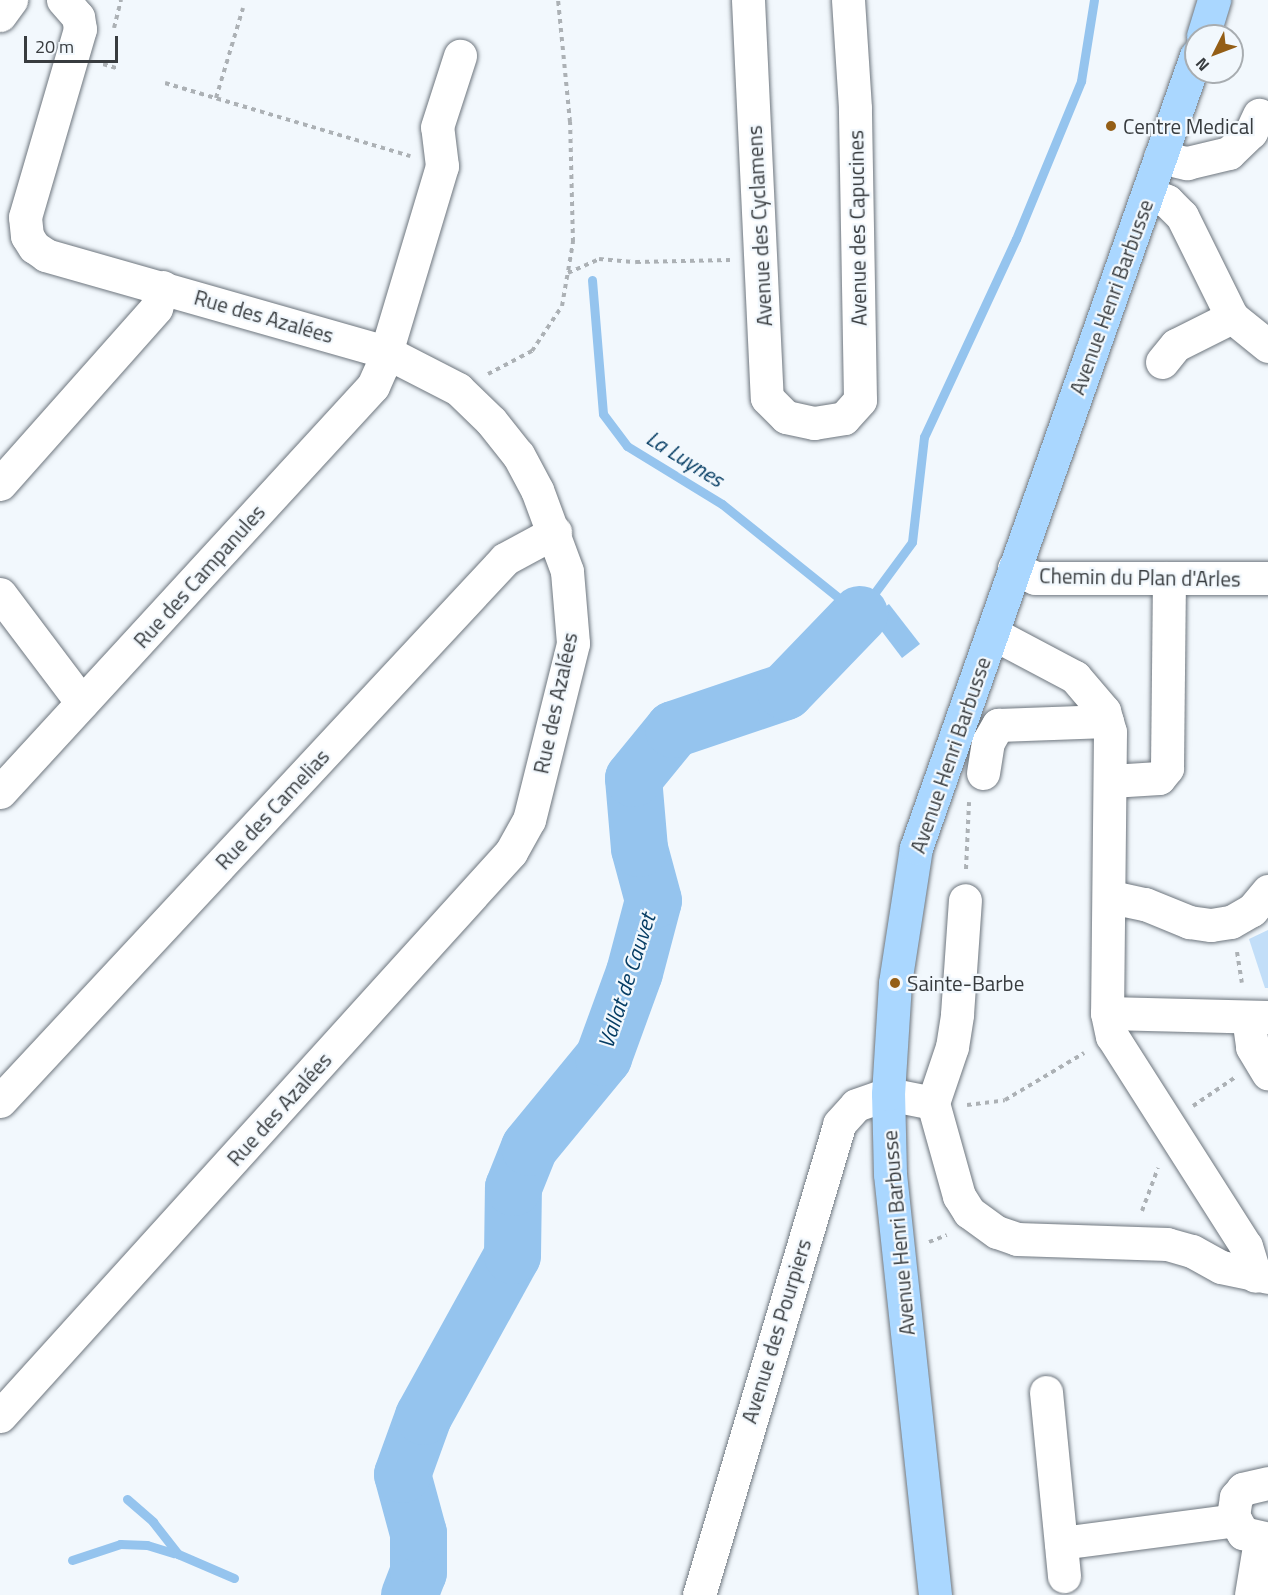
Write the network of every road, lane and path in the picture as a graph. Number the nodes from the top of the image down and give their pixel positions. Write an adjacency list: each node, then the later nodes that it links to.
1 (11, 0): 8 (street)
2 (63, 0): 20 (street, Rue des Azalées)
3 (558, 0): 22 (path)
4 (748, 0): 21 (street, Avenue des Cyclamens)
5 (848, 0): 29 (street, Avenue des Capucines)
6 (1214, 0): 9 (main road)
7 (243, 8): 15 (path)
8 (0, 15)
9 (1207, 24)
10 (460, 56): 18 (street)
11 (98, 62): 12 (path)
12 (116, 68)
13 (165, 83): 15 (path)
14 (1186, 84): 17 (main road, Avenue Henri Barbusse)
15 (216, 98): 18 (path)
16 (1259, 115): 17 (street)
17 (1160, 157): 19 (main road, Avenue Henri Barbusse)
18 (442, 166): 26 (street, Rue des Campanules)
19 (1148, 193): 24 (street); 32 (main road, Avenue Henri Barbusse)
20 (14, 239): 23 (street, Rue des Azalées)
21 (760, 259): 22 (path); 29 (street, Avenue des Cyclamens)
22 (568, 273): 28 (path)
23 (163, 287): 26 (street, Rue des Azalées); 30 (street)
24 (1232, 317): 25 (street); 27 (street)
25 (1268, 346)
26 (386, 352): 28 (street, Rue des Azalées); 37 (street, Rue des Campanules)
27 (1162, 362)
28 (458, 389): 31 (street, Rue des Azalées)
29 (813, 423)
30 (0, 484)
31 (555, 532): 50 (street, Rue des Camelias); 54 (street, Rue des Azalées)
32 (1014, 568): 33 (street, Chemin du Plan d'Arles); 36 (main road, Avenue Henri Barbusse)
33 (1169, 578): 34 (street, Chemin du Plan d'Arles); 39 (street)
34 (1268, 578)
35 (0, 594): 37 (street)
36 (992, 633): 38 (street); 49 (main road, Avenue Henri Barbusse)
37 (82, 703): 41 (street, Rue des Campanules)
38 (1107, 721): 39 (street); 40 (street)
39 (1111, 781): 43 (street)
40 (976, 782): 44 (path)
41 (0, 792)
42 (1268, 891): 45 (street)
43 (1111, 897): 45 (street); 47 (street)
44 (965, 900): 51 (street)
45 (1231, 922): 46 (path)
46 (1258, 1017): 47 (street); 48 (street)
47 (1109, 1025): 51 (path); 52 (street)
48 (1268, 1074)
49 (888, 1094): 51 (street); 60 (street, Avenue des Pourpiers); 61 (main road, Avenue Henri Barbusse)
50 (0, 1101)
51 (933, 1103): 52 (street)
52 (1262, 1277)
53 (1046, 1392): 58 (street)
54 (0, 1416)
55 (1268, 1483): 56 (street)
56 (1235, 1520): 57 (street); 58 (street)
57 (1264, 1540): 62 (street)
58 (1060, 1543): 59 (street)
59 (1064, 1575)
60 (699, 1595)
61 (935, 1595)
62 (1251, 1595)

